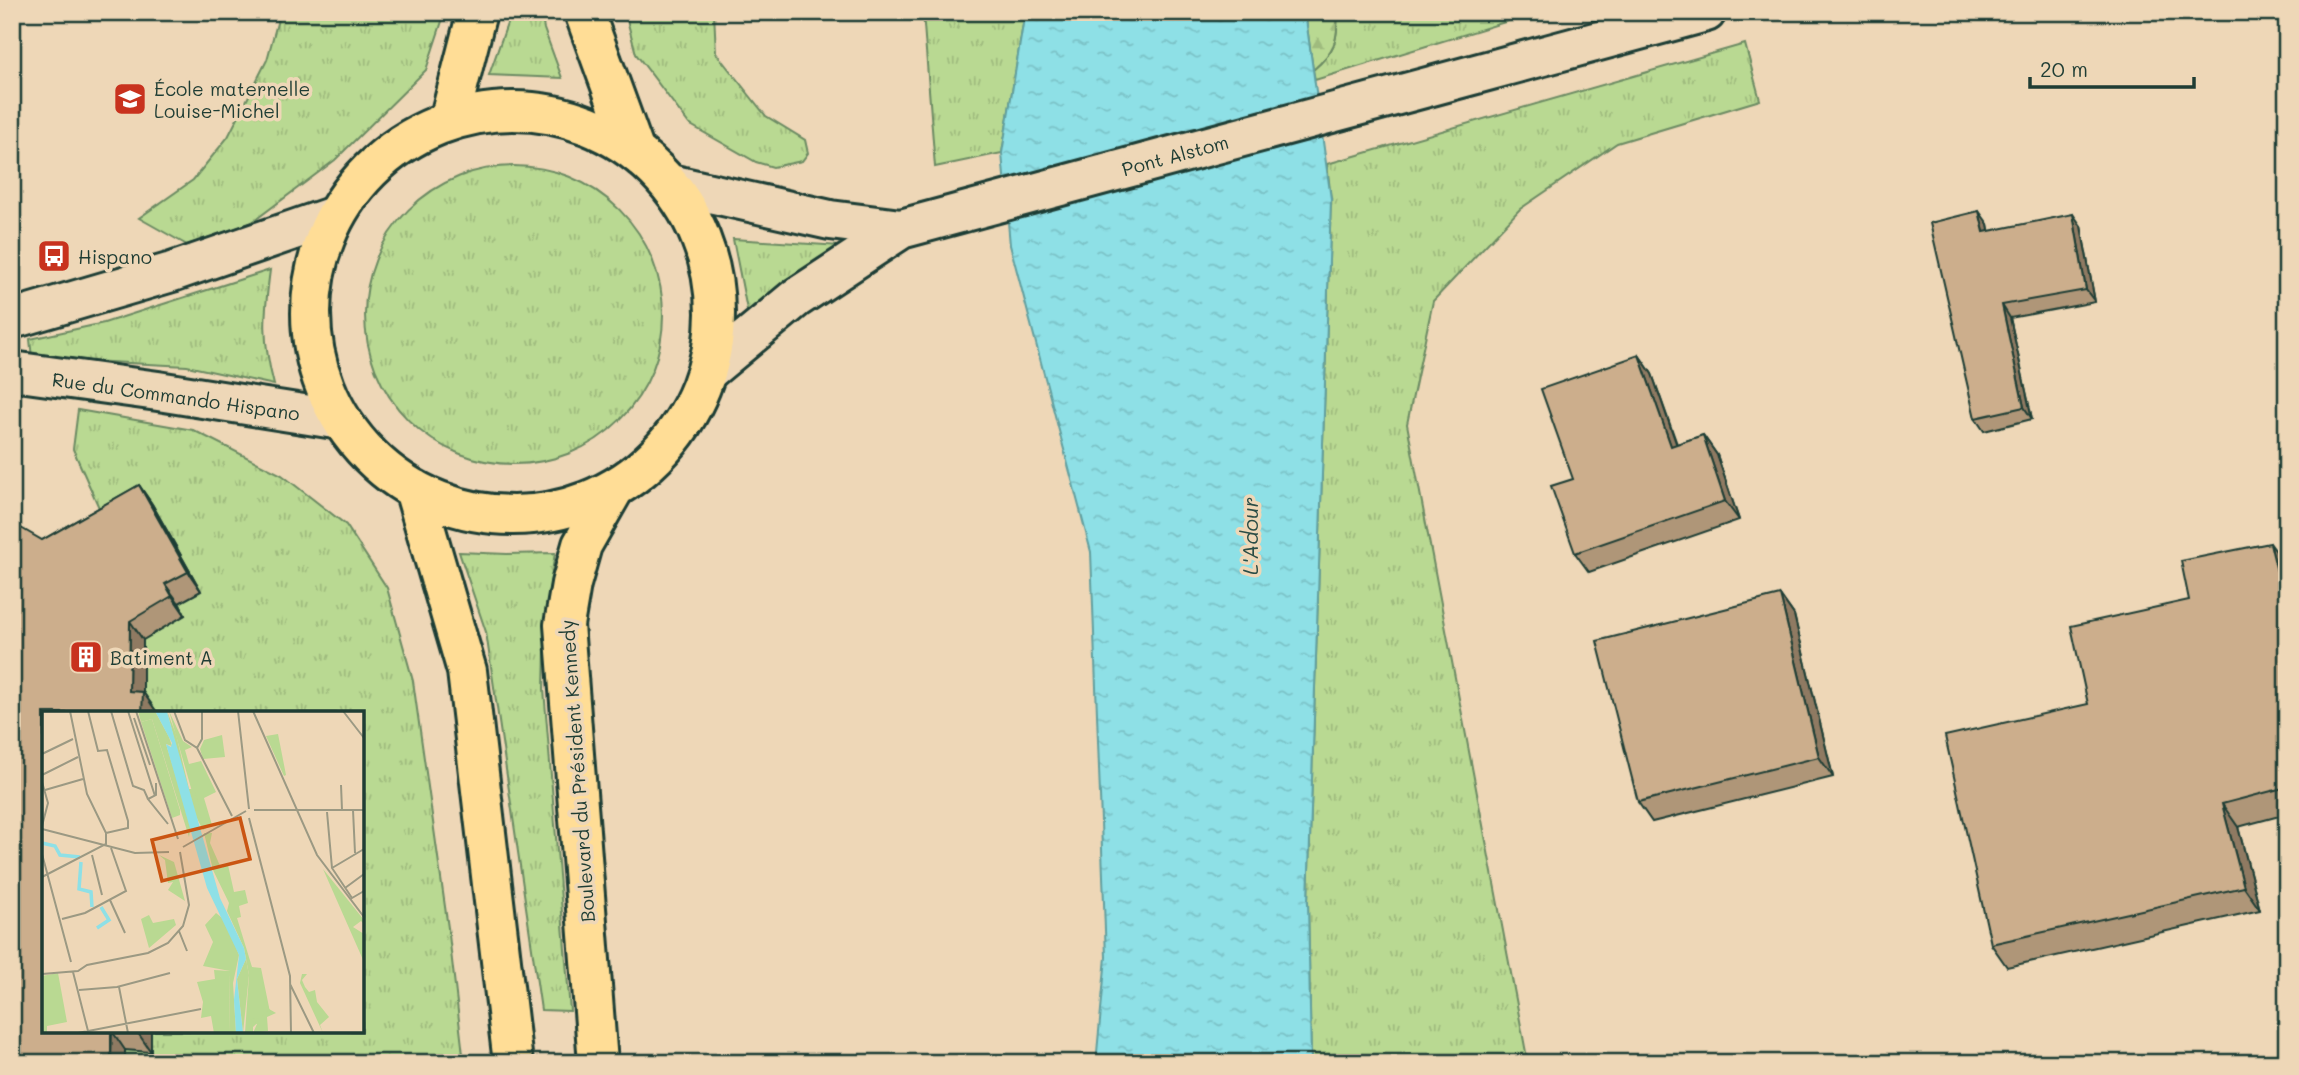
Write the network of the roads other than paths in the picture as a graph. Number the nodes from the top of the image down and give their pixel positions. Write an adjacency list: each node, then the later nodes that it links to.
1 (477, 12): 4 (main road)
2 (584, 12): 5 (main road)
3 (1706, 12): 8 (main road, Pont Alstom)
4 (449, 121): 5 (main road); 7 (main road)
5 (635, 152): 6 (main road)
6 (670, 184): 8 (main road); 10 (main road)
7 (334, 216): 9 (main road); 12 (main road)
8 (916, 225): 10 (main road)
9 (12, 319)
10 (709, 370): 14 (main road)
11 (12, 371): 12 (main road, Rue du Commando Hispano)
12 (341, 420): 13 (main road)
13 (414, 489): 14 (main road); 15 (main road)
14 (614, 489): 16 (main road, Boulevard du Président Kennedy)
15 (513, 1063)
16 (598, 1063)

